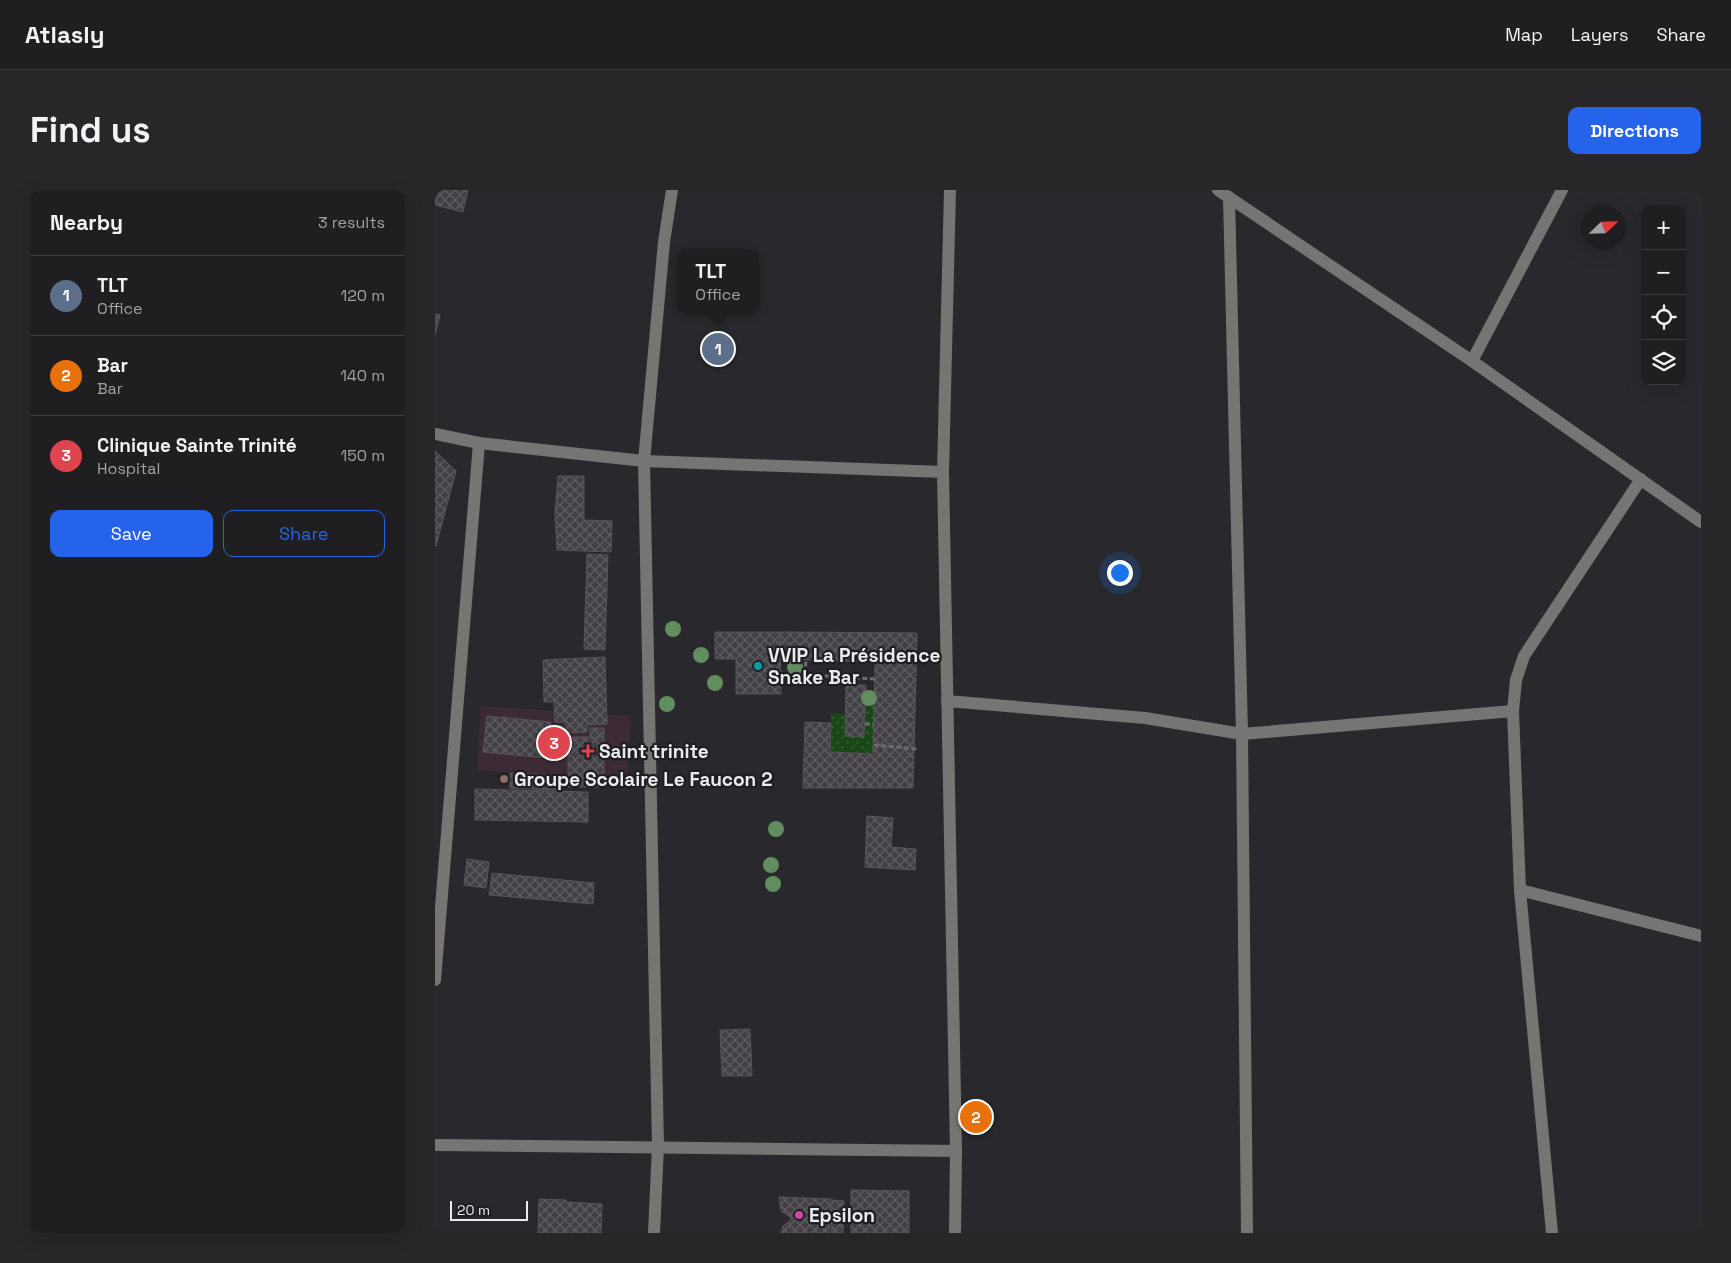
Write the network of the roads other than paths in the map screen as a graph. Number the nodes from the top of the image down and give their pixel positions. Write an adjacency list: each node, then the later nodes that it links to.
1 (672, 190): 9 (street)
2 (950, 190): 10 (street)
3 (1218, 190): 5 (street)
4 (1562, 190): 6 (street)
5 (1229, 197): 6 (street); 15 (street)
6 (1472, 361): 11 (street)
7 (435, 434): 8 (street)
8 (479, 443): 9 (street); 18 (street)
9 (644, 461): 10 (street); 20 (street)
10 (943, 472): 13 (street)
11 (1641, 479): 12 (street); 14 (street)
12 (1701, 522)
13 (947, 700): 15 (street); 21 (street)
14 (1513, 711): 15 (street); 16 (street)
15 (1242, 734): 24 (street)
16 (1520, 890): 17 (street); 25 (street)
17 (1701, 936)
18 (435, 980)
19 (435, 1145): 20 (street)
20 (658, 1146): 21 (street); 22 (street)
21 (956, 1150): 23 (street)
22 (654, 1233)
23 (955, 1233)
24 (1247, 1233)
25 (1553, 1233)

